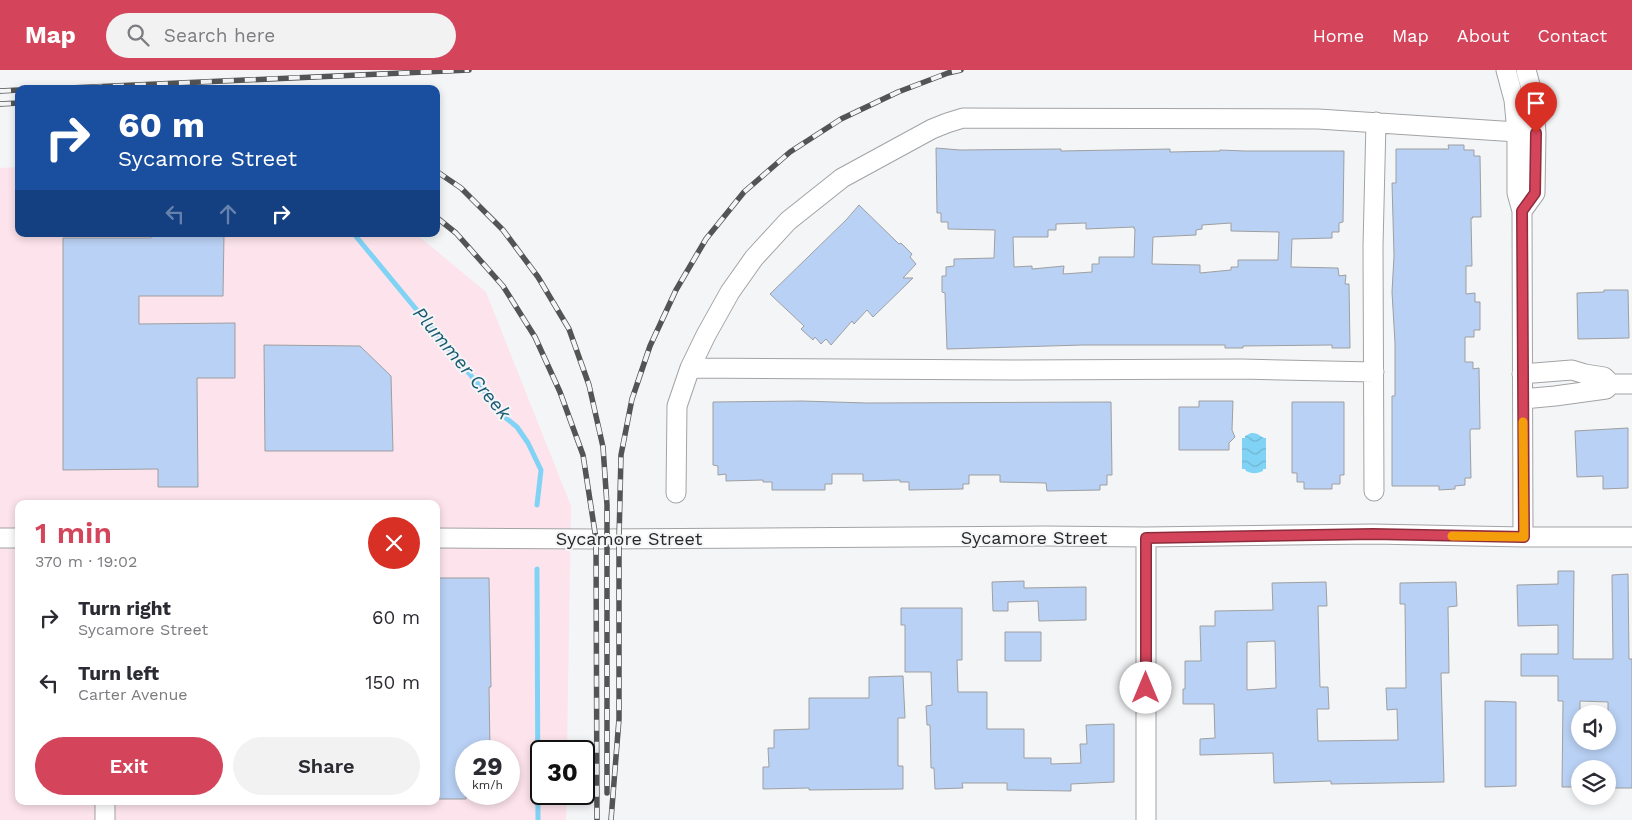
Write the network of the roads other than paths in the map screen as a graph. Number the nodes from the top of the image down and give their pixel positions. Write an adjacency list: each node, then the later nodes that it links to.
1 (1506, 70): 4 (street)
2 (1526, 70): 5 (street)
3 (1376, 122): 4 (street); 6 (street); 7 (street)
4 (1516, 132): 5 (street)
5 (1522, 211): 8 (street)
6 (690, 368): 7 (street); 13 (street)
7 (1374, 372): 12 (street)
8 (1522, 374): 9 (street); 11 (street)
9 (1611, 384): 10 (street); 11 (street)
10 (1632, 384)
11 (1523, 399): 14 (street)
12 (1374, 491)
13 (676, 493)
14 (1524, 537): 15 (street, Sycamore Street); 19 (street, Sycamore Street)
15 (1632, 537)
16 (0, 538): 17 (street)
17 (15, 538)
18 (440, 538): 19 (street, Sycamore Street)
19 (1146, 538): 22 (street)
20 (105, 805): 21 (street)
21 (105, 820)
22 (1146, 820)

